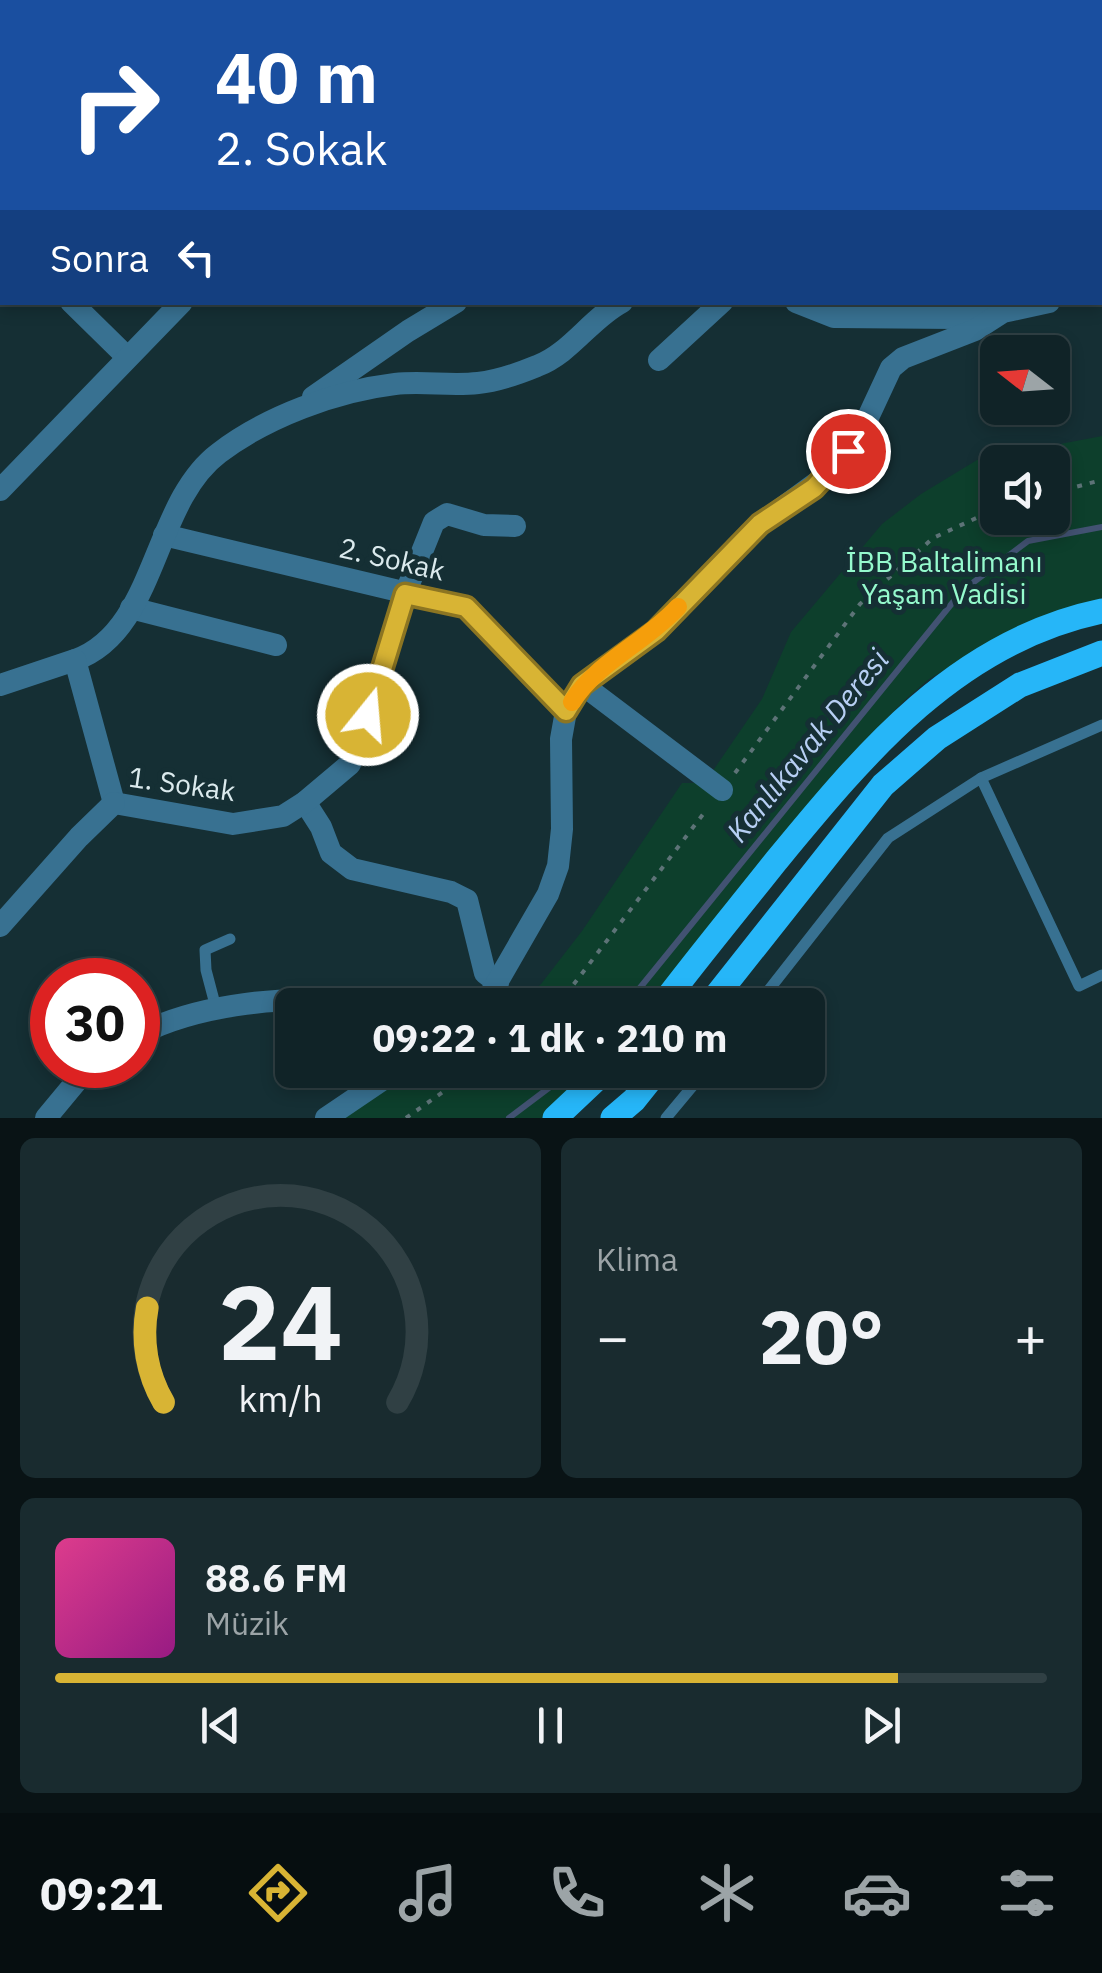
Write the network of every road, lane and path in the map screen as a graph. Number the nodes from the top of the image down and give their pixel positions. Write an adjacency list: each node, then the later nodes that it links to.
1 (74, 305): 9 (street)
2 (179, 305): 9 (street)
3 (451, 305): 11 (street)
4 (617, 305): 11 (street)
5 (719, 305): 10 (street)
6 (804, 305): 8 (street)
7 (1035, 305): 8 (street)
8 (1003, 312): 25 (street)
9 (127, 357): 14 (street)
10 (659, 360)
11 (300, 406): 17 (street)
12 (1102, 480): 13 (path)
13 (1070, 488)
14 (0, 490)
15 (980, 516): 29 (path)
16 (515, 526): 18 (street, 1. Sokak)
17 (164, 535): 18 (street, 2. Sokak); 19 (street)
18 (405, 594): 26 (street, 2. Sokak); 31 (street, 1. Sokak)
19 (130, 608): 21 (street); 23 (street)
20 (1102, 610): 38 (main road)
21 (276, 645)
22 (1102, 653): 39 (main road)
23 (75, 660): 24 (street); 30 (street)
24 (0, 685)
25 (582, 685): 26 (street); 29 (street)
26 (566, 711): 35 (street)
27 (1102, 726): 28 (lane)
28 (981, 778): 34 (lane); 40 (lane)
29 (722, 790): 37 (path)
30 (114, 802): 31 (street, 1. Sokak); 32 (street, 1. Sokak)
31 (305, 802): 35 (street)
32 (0, 926)
33 (230, 938): 42 (lane)
34 (1102, 975)
35 (498, 983): 36 (street)
36 (495, 988)
37 (571, 988)
38 (676, 988)
39 (723, 988)
40 (771, 988)
41 (275, 1004): 42 (street)
42 (216, 1008): 43 (street)
43 (160, 1024)
44 (71, 1088): 50 (street)
45 (370, 1088): 51 (street)
46 (448, 1088): 52 (path)
47 (586, 1088): 53 (main road)
48 (644, 1088): 54 (main road)
49 (691, 1088): 55 (lane)
50 (46, 1118)
51 (326, 1118)
52 (406, 1118)
53 (554, 1118)
54 (613, 1118)
55 (666, 1118)

